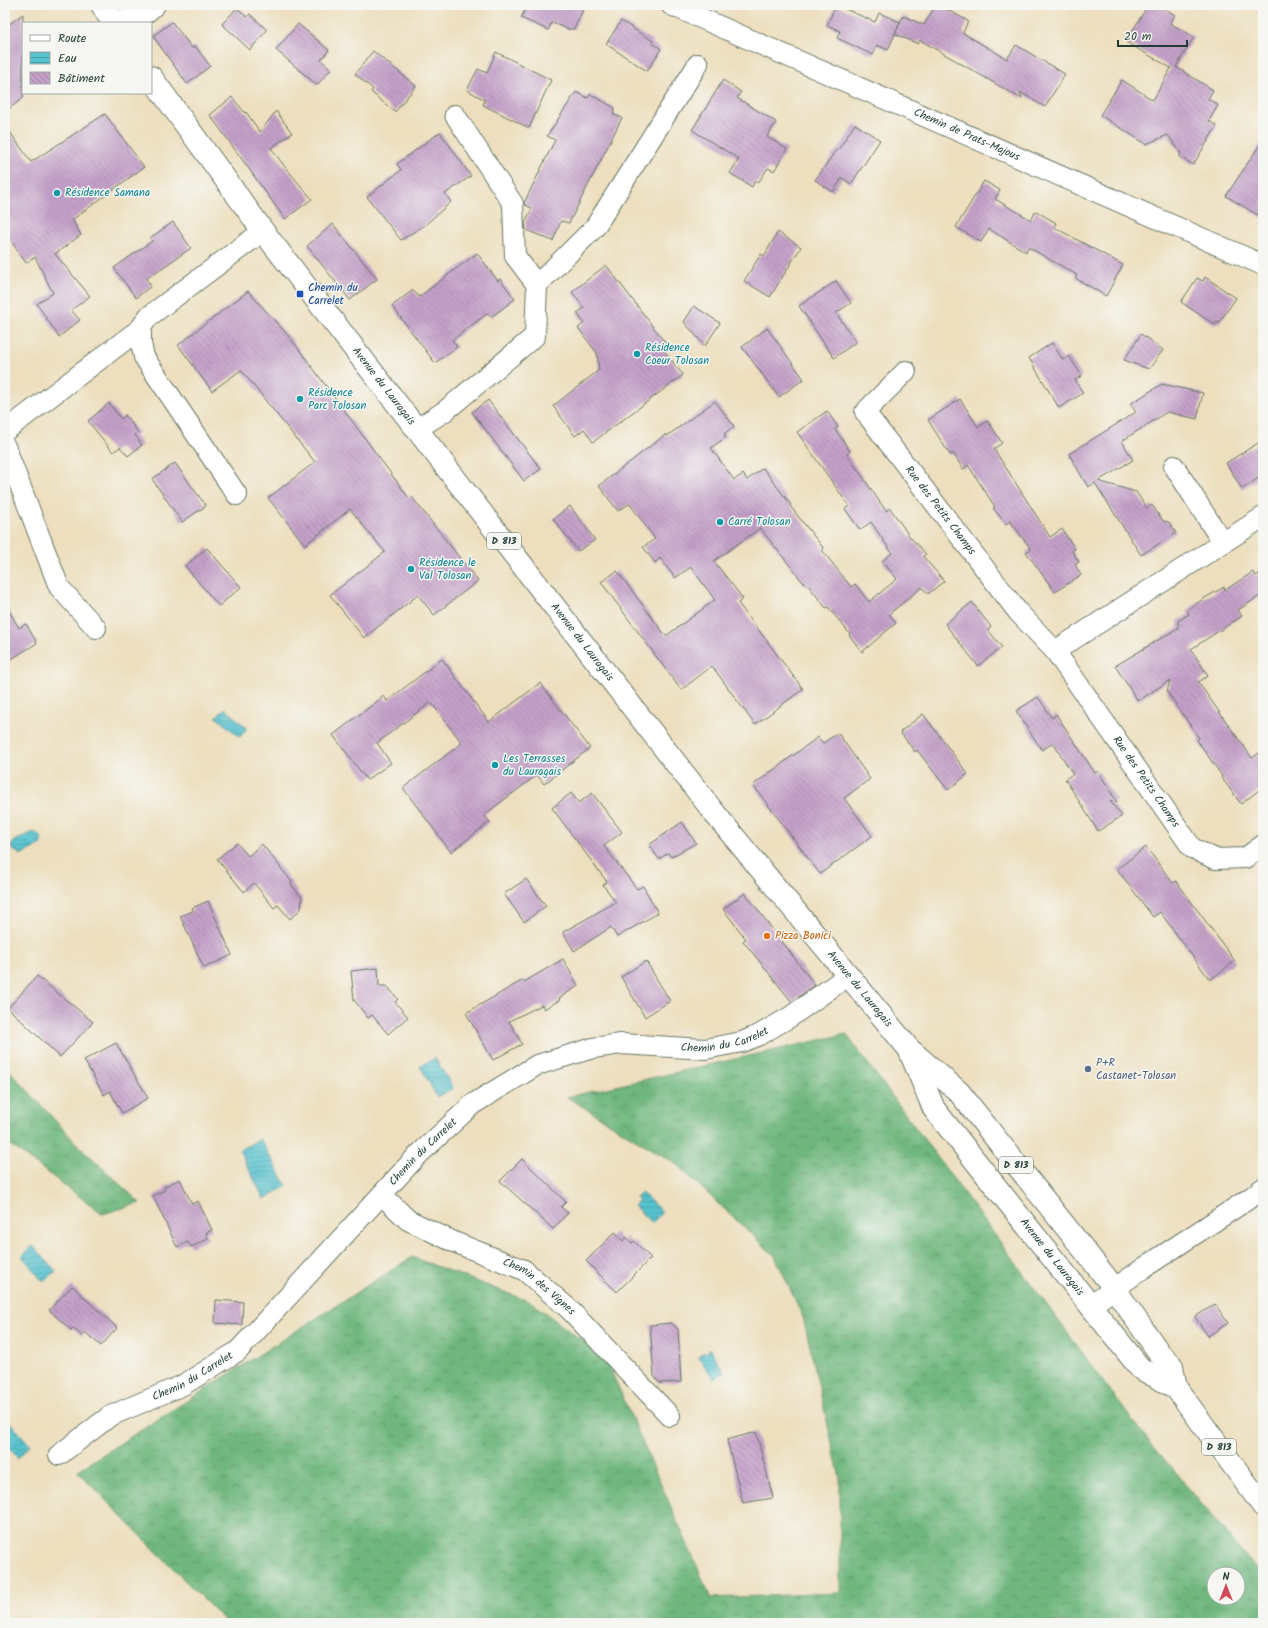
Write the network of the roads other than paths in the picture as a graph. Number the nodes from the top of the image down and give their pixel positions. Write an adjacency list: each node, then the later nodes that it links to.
1 (155, 5): 3 (street)
2 (671, 5): 8 (street, Chemin de Prats-Majous)
3 (109, 16)
4 (698, 64): 9 (street)
5 (152, 78): 7 (main road, Avenue du Lauragais / D 813)
6 (455, 115): 9 (street)
7 (263, 230): 10 (street); 12 (main road, Avenue du Lauragais / D 813)
8 (1263, 265)
9 (536, 285): 12 (street)
10 (141, 328): 13 (street); 16 (street)
11 (906, 371): 20 (street, Rue des Petits Champs)
12 (417, 429): 22 (main road, Avenue du Lauragais / D 813)
13 (5, 431)
14 (5, 446): 19 (street)
15 (1174, 466): 18 (street)
16 (237, 495)
17 (1263, 517): 18 (street)
18 (1223, 544): 20 (street)
19 (96, 628)
20 (1055, 651): 21 (street, Rue des Petits Champs)
21 (1263, 845)
22 (849, 975): 23 (main road, Avenue du Lauragais / D 813); 25 (street, Chemin du Carrelet)
23 (909, 1049): 26 (main road, Avenue du Lauragais / D 813); 27 (main road, Avenue du Lauragais / D 813)
24 (1263, 1188): 26 (street)
25 (382, 1195): 29 (street, Chemin des Vignes); 30 (street, Chemin du Carrelet)
26 (1115, 1289): 27 (street); 28 (main road, Avenue du Lauragais / D 813)
27 (1090, 1306): 28 (main road, Avenue du Lauragais / D 813)
28 (1176, 1388): 31 (main road, Avenue du Lauragais / D 813)
29 (670, 1416)
30 (59, 1455)
31 (1263, 1506)

